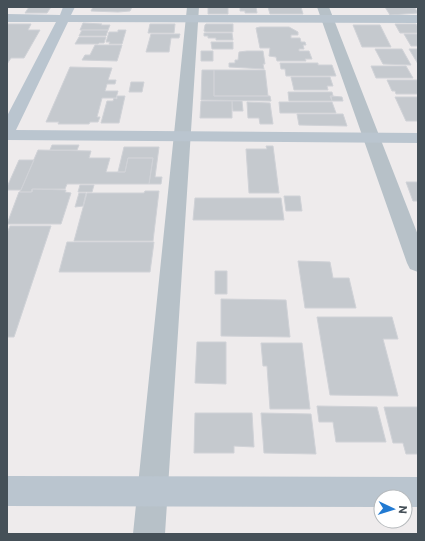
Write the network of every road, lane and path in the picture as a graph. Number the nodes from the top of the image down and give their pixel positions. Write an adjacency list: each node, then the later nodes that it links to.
1 (66, 13): 2 (street); 4 (street); 6 (street)
2 (193, 13): 3 (street); 7 (street)
3 (325, 13): 5 (street); 8 (street)
4 (7, 18)
5 (418, 19)
6 (7, 134): 7 (street)
7 (182, 136): 8 (street); 11 (street)
8 (371, 137): 9 (street); 10 (street)
9 (418, 138)
10 (418, 263)
11 (153, 490): 12 (street); 13 (street); 14 (street)
12 (7, 491)
13 (418, 492)
14 (149, 534)

